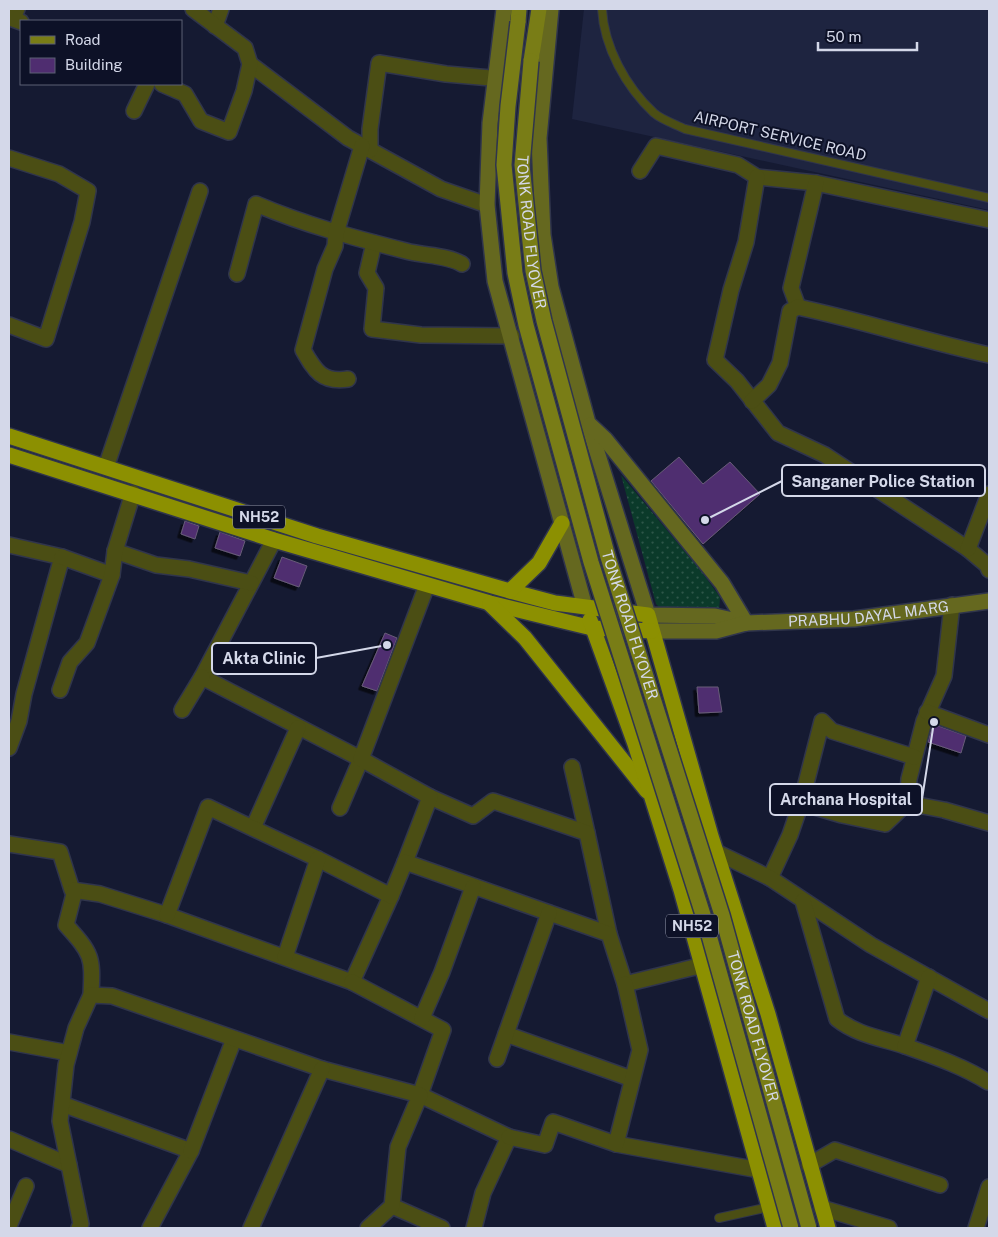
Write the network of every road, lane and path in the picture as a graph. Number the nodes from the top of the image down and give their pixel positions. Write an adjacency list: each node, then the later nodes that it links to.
1 (193, 9): 8 (street)
2 (221, 9): 8 (street)
3 (504, 9): 21 (street)
4 (539, 9): 131 (main road, TONK ROAD FLYOVER, bridge)
5 (551, 9): 33 (street)
6 (602, 9): 20 (lane, AIRPORT SERVICE ROAD)
7 (519, 16): 130 (main road, TONK ROAD FLYOVER, bridge)
8 (215, 26): 9 (street)
9 (250, 64): 12 (street); 14 (street)
10 (491, 78): 14 (street)
11 (147, 85): 13 (street)
12 (164, 85)
13 (134, 111)
14 (366, 148): 21 (street); 23 (street)
15 (9, 158): 28 (street)
16 (640, 171): 17 (street)
17 (757, 177): 18 (street); 32 (street)
18 (816, 183): 22 (street); 27 (street)
19 (200, 191): 36 (street)
20 (989, 198)
21 (487, 205): 29 (street)
22 (989, 220)
23 (336, 233): 24 (street); 26 (street); 31 (street)
24 (374, 243): 25 (street); 29 (street)
25 (462, 264)
26 (237, 274)
27 (798, 306): 30 (street); 32 (street)
28 (9, 325)
29 (512, 336): 39 (street)
30 (989, 355)
31 (348, 379)
32 (752, 401): 42 (street)
33 (588, 424): 54 (street); 55 (street)
34 (9, 436): 36 (highway, NH52)
35 (9, 455): 37 (highway, NH52)
36 (106, 467): 49 (highway, NH52)
37 (133, 493): 40 (highway, NH52); 43 (street)
38 (989, 494): 42 (street)
39 (562, 523): 49 (highway); 53 (street)
40 (274, 540): 47 (street); 48 (highway, NH52)
41 (9, 545): 44 (street)
42 (968, 549): 45 (street)
43 (115, 551): 46 (street); 47 (street)
44 (62, 557): 46 (street); 64 (street)
45 (989, 570)
46 (112, 575): 59 (street)
47 (252, 583): 58 (street)
48 (427, 586): 51 (highway, NH52); 66 (street)
49 (510, 591): 53 (highway, NH52)
50 (989, 600): 52 (street, PRABHU DAYAL MARG)
51 (490, 603): 56 (highway, NH52); 69 (highway)
52 (952, 605): 55 (street, PRABHU DAYAL MARG); 61 (street)
53 (585, 606): 54 (highway, NH52); 56 (highway, NH52)
54 (648, 615): 55 (street); 57 (highway, NH52)
55 (746, 624): 57 (street)
56 (592, 628): 57 (highway, NH52); 69 (highway, NH52)
57 (652, 631): 77 (highway, NH52)
58 (202, 677): 60 (street); 62 (street)
59 (60, 690)
60 (182, 710)
61 (927, 712): 63 (street); 65 (street)
62 (298, 728): 66 (street); 74 (street)
63 (989, 735)
64 (9, 748)
65 (914, 757): 70 (street); 71 (street)
66 (361, 759): 68 (street); 72 (street)
67 (572, 767): 75 (street)
68 (430, 797): 75 (street); 79 (street)
69 (654, 800): 83 (highway, NH52)
70 (801, 803): 71 (street); 80 (street)
71 (907, 803): 73 (street)
72 (340, 808)
73 (989, 823)
74 (253, 828): 78 (street); 87 (street)
75 (587, 833): 88 (street)
76 (9, 844): 82 (street)
77 (716, 852): 80 (street); 83 (street); 113 (highway, NH52)
78 (318, 859): 84 (street); 89 (street)
79 (405, 862): 81 (street); 84 (street)
80 (770, 878): 85 (street)
81 (473, 887): 86 (street); 96 (street)
82 (76, 890): 87 (street); 94 (street)
83 (681, 890): 90 (highway, NH52)
84 (391, 896): 92 (street)
85 (804, 901): 91 (street); 100 (street)
86 (549, 913): 88 (street); 97 (street)
87 (167, 915): 89 (street)
88 (609, 934): 93 (street)
89 (285, 957): 92 (street)
90 (704, 969): 93 (street); 114 (highway, NH52)
91 (928, 977): 95 (street); 100 (street)
92 (352, 982): 96 (street)
93 (625, 984): 104 (street)
94 (91, 996): 98 (street); 101 (street)
95 (989, 1011)
96 (422, 1018): 106 (street)
97 (506, 1034): 102 (street); 104 (street)
98 (234, 1039): 103 (street); 111 (street)
99 (9, 1042): 101 (street)
100 (905, 1046): 105 (street)
101 (69, 1053): 107 (street)
102 (497, 1059)
103 (322, 1069): 106 (street); 125 (street)
104 (632, 1079): 110 (street)
105 (989, 1080)
106 (420, 1095): 108 (street); 118 (street)
107 (62, 1104): 111 (street); 112 (street)
108 (509, 1137): 110 (street); 128 (street)
109 (9, 1140): 112 (street)
110 (616, 1144): 114 (street)
111 (191, 1151): 124 (street)
112 (69, 1165): 123 (street)
113 (809, 1165): 116 (street); 120 (highway, NH52)
114 (759, 1170): 119 (highway, NH52)
115 (26, 1186): 122 (street)
116 (940, 1186)
117 (989, 1187): 134 (street)
118 (392, 1206): 126 (street); 127 (street)
119 (769, 1207): 121 (lane); 129 (highway, NH52)
120 (822, 1208): 132 (highway, NH52); 133 (street)
121 (719, 1218)
122 (9, 1226)
123 (80, 1228)
124 (150, 1228)
125 (251, 1228)
126 (368, 1228)
127 (442, 1228)
128 (474, 1228)
129 (775, 1228)
130 (791, 1228)
131 (809, 1228)
132 (828, 1228)
133 (889, 1228)
134 (976, 1228)

